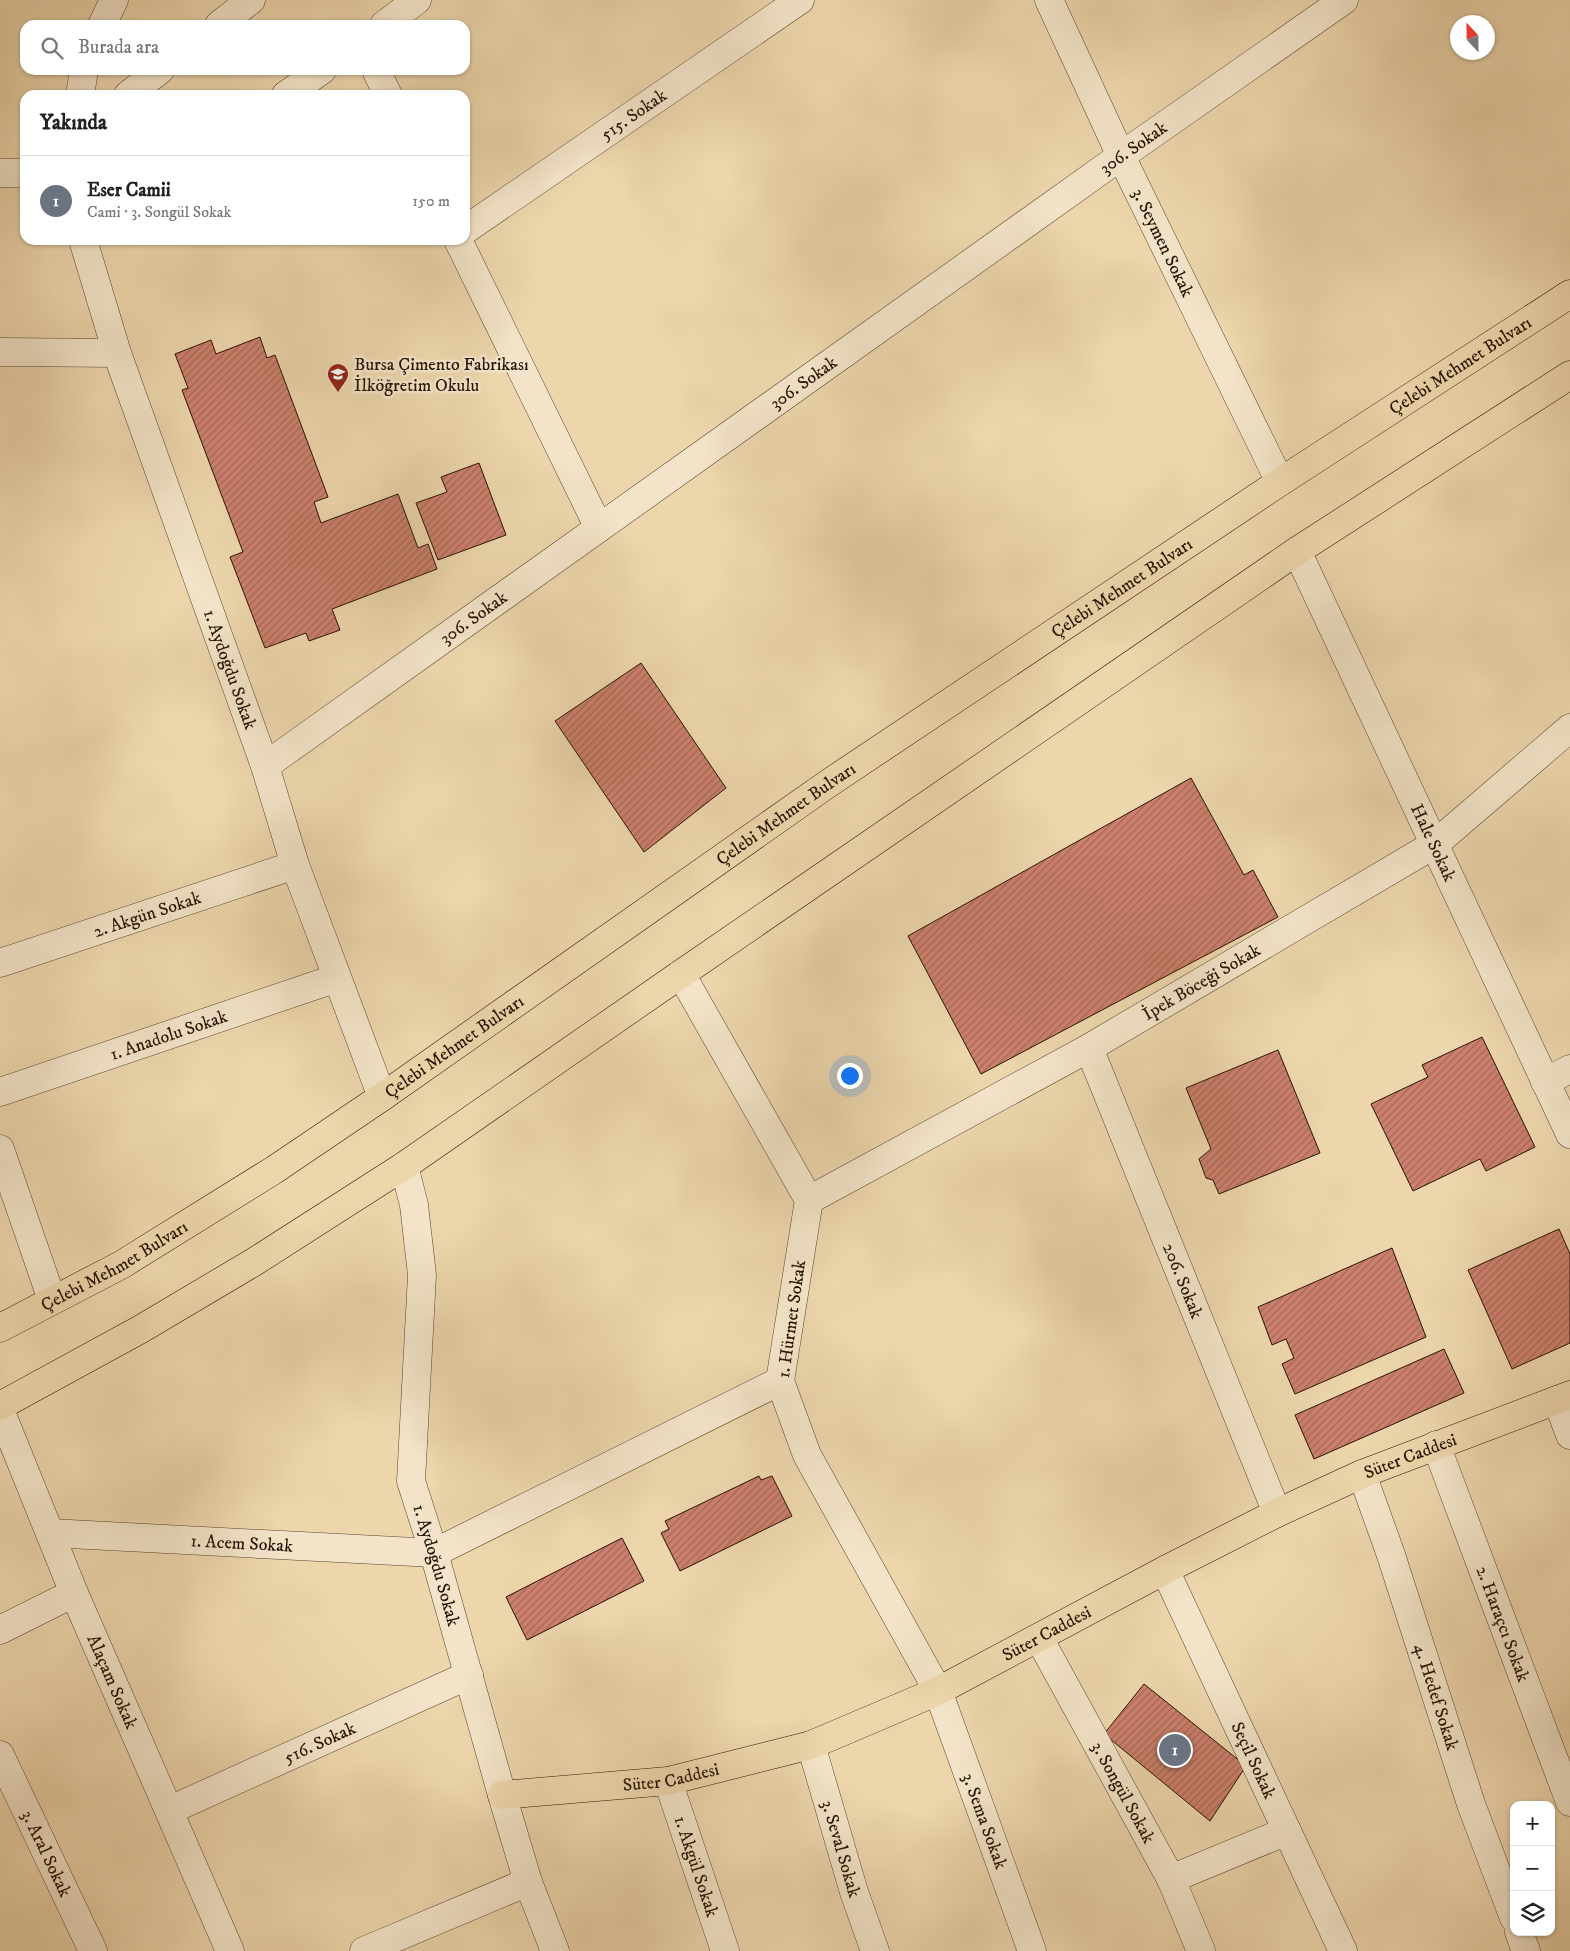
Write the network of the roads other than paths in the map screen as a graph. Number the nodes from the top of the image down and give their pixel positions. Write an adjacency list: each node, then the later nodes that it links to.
1 (114, 0): 7 (street)
2 (251, 0): 8 (street)
3 (417, 0): 9 (street)
4 (800, 0): 21 (street, 515. Sokak)
5 (1049, 0): 18 (street, 3. Seymen Sokak)
6 (1344, 0): 18 (street, 306. Sokak)
7 (104, 20)
8 (225, 20)
9 (391, 20)
10 (83, 75): 14 (street)
11 (154, 75): 15 (street)
12 (315, 75): 16 (street)
13 (378, 75): 17 (street)
14 (81, 90)
15 (134, 90)
16 (293, 90)
17 (386, 90)
18 (1120, 156): 28 (street, 3. Seymen Sokak); 29 (street, 306. Sokak)
19 (0, 173): 20 (street)
20 (20, 173)
21 (470, 227)
22 (85, 245): 26 (street, 1. Aydoğdu Sokak)
23 (460, 245): 29 (street)
24 (1570, 294): 28 (main road, Çelebi Mehmet Bulvarı)
25 (0, 352): 26 (street)
26 (117, 352): 32 (street, 1. Aydoğdu Sokak)
27 (1570, 375): 30 (main road)
28 (1280, 482): 42 (main road, Çelebi Mehmet Bulvarı)
29 (599, 528): 32 (street, 306. Sokak)
30 (1297, 551): 33 (street, Hale Sokak); 36 (main road)
31 (1570, 728): 33 (street, İpek Böceği Sokak)
32 (265, 766): 34 (street, 1. Aydoğdu Sokak)
33 (1435, 844): 38 (street, İpek Böceği Sokak); 40 (street, Hale Sokak)
34 (295, 865): 35 (street, 2. Akgün Sokak); 37 (street, 1. Aydoğdu Sokak)
35 (0, 963)
36 (681, 974): 45 (main road); 46 (street)
37 (337, 978): 41 (street, 1. Anadolu Sokak); 42 (street, 1. Aydoğdu Sokak)
38 (1089, 1048): 46 (street, İpek Böceği Sokak); 55 (street, 206. Sokak)
39 (1570, 1069): 40 (street)
40 (1545, 1082): 43 (street, Hale Sokak)
41 (0, 1092)
42 (382, 1097): 47 (main road, Çelebi Mehmet Bulvarı)
43 (1570, 1134)
44 (0, 1149): 47 (street)
45 (404, 1166): 51 (main road); 57 (street, 1. Aydoğdu Sokak)
46 (809, 1200): 49 (street, 1. Hürmet Sokak)
47 (52, 1300): 48 (main road, Çelebi Mehmet Bulvarı)
48 (0, 1328)
49 (780, 1381): 57 (street); 63 (street, 1. Hürmet Sokak)
50 (1563, 1398): 52 (street); 53 (main road, Süter Caddesi)
51 (0, 1408): 56 (street, Alaçam Sokak)
52 (1570, 1434)
53 (1436, 1445): 54 (main road, Süter Caddesi); 68 (street, 2. Haraçcı Sokak)
54 (1362, 1474): 55 (main road, Süter Caddesi); 73 (street, 4. Hedef Sokak)
55 (1277, 1514): 58 (main road, Süter Caddesi)
56 (50, 1533): 57 (street, 1. Acem Sokak); 59 (street, Alaçam Sokak)
57 (434, 1554): 62 (street, 1. Aydoğdu Sokak)
58 (1165, 1570): 61 (main road, Süter Caddesi); 70 (street, Seçil Sokak)
59 (74, 1593): 60 (street); 69 (street, Alaçam Sokak)
60 (0, 1630)
61 (1039, 1638): 63 (main road, Süter Caddesi); 71 (street, 3. Songül Sokak)
62 (469, 1675): 67 (street, 1. Aydoğdu Sokak); 69 (street, 516. Sokak)
63 (938, 1691): 64 (main road, Süter Caddesi); 81 (street, 3. Sema Sokak)
64 (811, 1745): 66 (main road, Süter Caddesi); 80 (street, 3. Seval Sokak)
65 (0, 1755): 75 (street, 3. Aral Sokak)
66 (668, 1781): 67 (main road, Süter Caddesi); 79 (street, 1. Akgül Sokak)
67 (502, 1796): 72 (street, 1. Aydoğdu Sokak)
68 (1570, 1802)
69 (170, 1810): 76 (street, Alaçam Sokak)
70 (1287, 1831): 71 (street); 83 (street, Seçil Sokak)
71 (1171, 1879): 82 (street, 3. Songül Sokak)
72 (528, 1882): 77 (street); 78 (street, 1. Aydoğdu Sokak)
73 (1510, 1907)
74 (1520, 1936): 84 (street)
75 (93, 1951)
76 (230, 1951)
77 (364, 1951)
78 (555, 1951)
79 (725, 1951)
80 (875, 1951)
81 (1032, 1951)
82 (1201, 1951)
83 (1343, 1951)
84 (1526, 1951)

